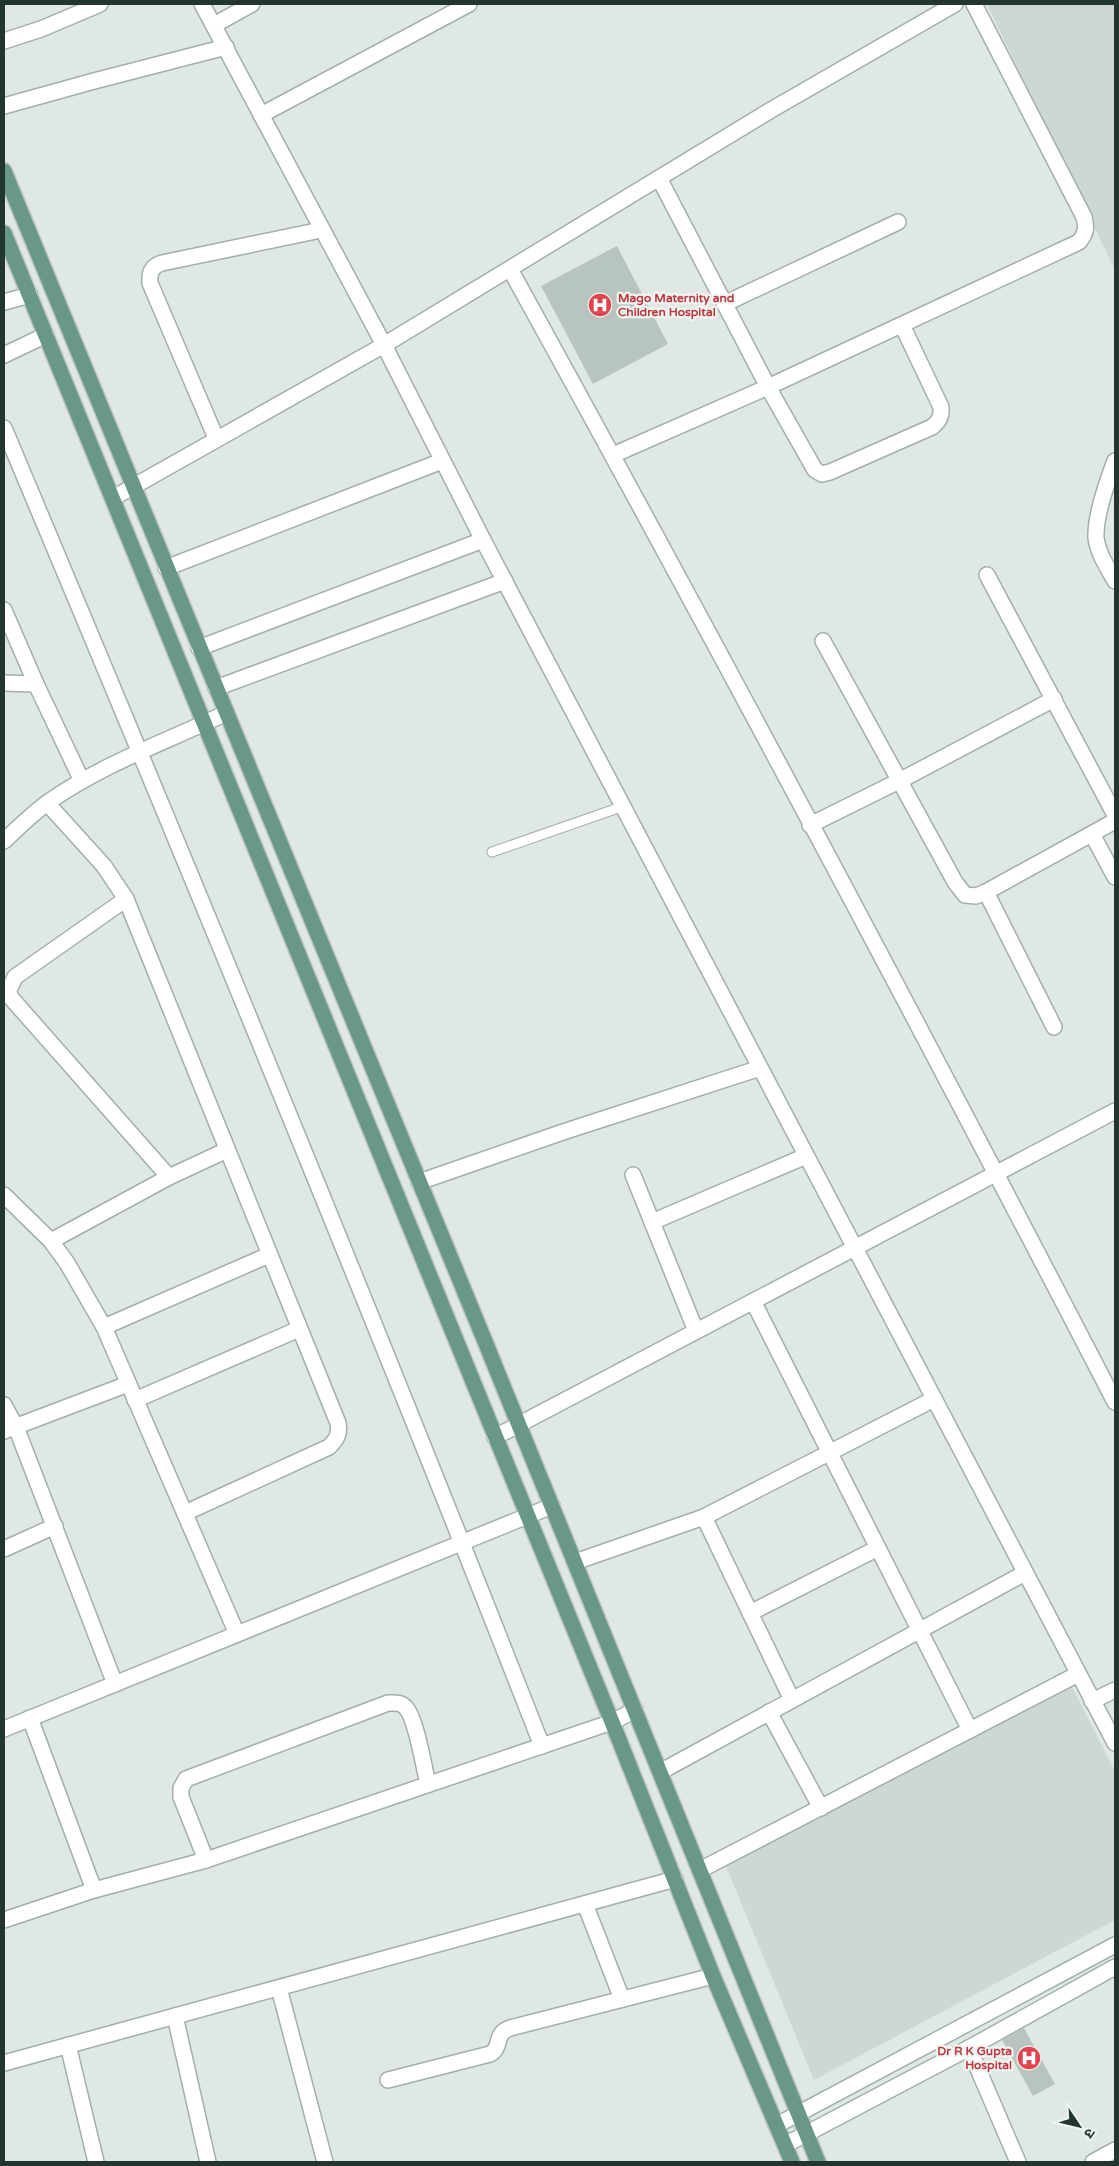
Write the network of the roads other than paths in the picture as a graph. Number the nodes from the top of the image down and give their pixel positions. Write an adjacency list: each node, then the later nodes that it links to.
1 (100, 4): 8 (street)
2 (202, 4): 7 (street)
3 (252, 4): 7 (street)
4 (469, 4): 11 (street)
5 (955, 4): 13 (street)
6 (974, 4): 21 (street)
7 (214, 24): 9 (street)
8 (4, 41)
9 (226, 47): 10 (street); 11 (street)
10 (4, 106)
11 (261, 115): 15 (street)
12 (4, 171): 31 (main road)
13 (659, 178): 17 (street); 20 (street)
14 (898, 222): 20 (street)
15 (321, 230): 23 (street); 27 (street)
16 (4, 233): 18 (main road)
17 (510, 269): 23 (street); 28 (street)
18 (30, 295): 19 (street); 22 (main road)
19 (4, 302)
20 (724, 304): 25 (street)
21 (902, 325): 25 (street); 25 (street)
22 (46, 335): 24 (street); 32 (main road)
23 (384, 345): 27 (street); 29 (street)
24 (4, 355)
25 (768, 387): 28 (street)
26 (4, 428): 47 (street)
27 (216, 438): 31 (street)
28 (613, 456): 54 (street)
29 (442, 461): 33 (street); 34 (street)
30 (1115, 461): 37 (street)
31 (133, 487): 32 (street); 34 (main road)
32 (113, 498): 46 (main road)
33 (483, 540): 36 (street); 40 (street)
34 (166, 568): 40 (main road)
35 (987, 575): 44 (street)
36 (505, 581): 43 (street); 51 (street)
37 (1115, 581)
38 (4, 610): 42 (street)
39 (823, 641): 48 (street)
40 (199, 648): 43 (main road)
41 (4, 683): 42 (street)
42 (36, 684): 49 (street)
43 (216, 688): 45 (main road)
44 (1054, 699): 48 (street); 52 (street)
45 (226, 713): 46 (street); 69 (main road)
46 (205, 723): 47 (street); 87 (main road)
47 (140, 750): 49 (street); 94 (street)
48 (901, 780): 54 (street); 59 (street)
49 (82, 781): 50 (street)
50 (47, 804): 56 (street); 60 (street)
51 (624, 806): 57 (lane); 62 (street)
52 (1115, 815)
53 (1115, 821): 55 (street)
54 (810, 824): 66 (street)
55 (1092, 834): 58 (street); 59 (street)
56 (4, 841)
57 (492, 852)
58 (1115, 877)
59 (986, 892): 61 (street)
60 (126, 899): 64 (street); 68 (street)
61 (1054, 1027)
62 (760, 1068): 65 (street); 69 (street)
63 (1115, 1111): 66 (street)
64 (227, 1150): 68 (street); 74 (street)
65 (806, 1156): 71 (street); 73 (street)
66 (996, 1174): 73 (street); 80 (street)
67 (633, 1175): 71 (street)
68 (169, 1177): 72 (street)
69 (419, 1182): 85 (main road)
70 (4, 1195): 72 (street)
71 (652, 1222): 78 (street)
72 (51, 1241): 76 (street)
73 (854, 1248): 75 (street); 81 (street)
74 (269, 1255): 76 (street); 77 (street)
75 (754, 1301): 78 (street); 88 (street)
76 (104, 1327): 79 (street)
77 (299, 1329): 82 (street); 90 (street)
78 (696, 1331): 85 (street)
79 (128, 1384): 82 (street); 86 (street)
80 (1111, 1386): 83 (street)
81 (934, 1399): 88 (street); 98 (street)
82 (135, 1400): 90 (street)
83 (1115, 1402)
84 (4, 1405): 86 (street)
85 (519, 1424): 87 (street); 89 (main road)
86 (10, 1429): 93 (street)
87 (495, 1437): 91 (main road)
88 (830, 1452): 92 (street); 96 (street)
89 (552, 1506): 91 (street); 97 (main road)
90 (185, 1513): 101 (street)
91 (528, 1516): 94 (street); 110 (main road)
92 (704, 1517): 97 (street); 99 (street)
93 (55, 1526): 95 (street); 103 (street)
94 (462, 1543): 101 (street); 114 (street)
95 (4, 1548)
96 (878, 1548): 99 (street); 100 (street)
97 (575, 1562): 107 (main road)
98 (1025, 1573): 100 (street); 102 (street)
99 (750, 1613): 105 (street)
100 (920, 1631): 105 (street); 112 (street)
101 (237, 1634): 103 (street)
102 (1078, 1674): 106 (street); 112 (street)
103 (115, 1684): 109 (street)
104 (1115, 1690): 106 (street)
105 (792, 1700): 108 (street)
106 (1092, 1701): 113 (street)
107 (635, 1710): 110 (street); 115 (main road)
108 (769, 1712): 115 (street); 117 (street)
109 (30, 1718): 111 (street); 121 (street)
110 (612, 1722): 114 (street); 120 (main road)
111 (4, 1729)
112 (970, 1730): 117 (street)
113 (1115, 1743)
114 (542, 1746): 116 (street)
115 (660, 1772): 119 (main road)
116 (428, 1784): 118 (street); 118 (street)
117 (820, 1808): 119 (street)
118 (206, 1860): 121 (street)
119 (700, 1870): 134 (main road)
120 (675, 1879): 122 (street); 126 (main road)
121 (94, 1890): 123 (street)
122 (585, 1904): 127 (street); 128 (street)
123 (4, 1920)
124 (1115, 1945): 134 (street)
125 (1115, 1967): 131 (street)
126 (713, 1976): 128 (street); 135 (main road)
127 (279, 1988): 129 (street); 141 (street)
128 (622, 1999): 133 (street)
129 (175, 2016): 130 (street); 140 (street)
130 (68, 2046): 132 (street); 139 (street)
131 (969, 2048): 136 (street); 144 (street)
132 (4, 2063)
133 (388, 2080)
134 (798, 2114): 135 (street); 136 (main road)
135 (777, 2124): 137 (main road)
136 (807, 2136): 137 (street); 143 (main road)
137 (785, 2145): 142 (main road)
138 (1115, 2150): 145 (street)
139 (96, 2162)
140 (208, 2162)
141 (325, 2162)
142 (792, 2162)
143 (818, 2162)
144 (1018, 2162)
145 (1093, 2162)

